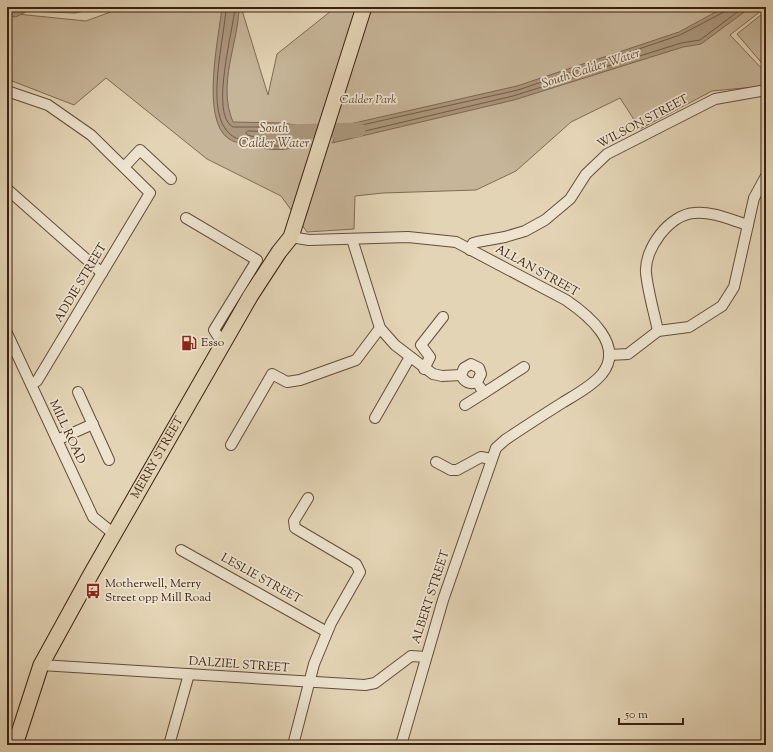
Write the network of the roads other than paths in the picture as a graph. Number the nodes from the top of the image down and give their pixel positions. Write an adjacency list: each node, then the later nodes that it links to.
1 (364, 7): 10 (main road, MERRY STREET)
2 (7, 90): 4 (street)
3 (766, 90): 12 (street, WILSON STREET)
4 (124, 167): 6 (street); 13 (street, ADDIE STREET)
5 (766, 176): 9 (street)
6 (172, 179)
7 (7, 189): 13 (street)
8 (186, 218): 18 (street)
9 (748, 225): 16 (street); 16 (street)
10 (291, 237): 11 (street, ALLAN STREET); 18 (main road, MERRY STREET)
11 (352, 239): 12 (street, ALLAN STREET); 15 (street)
12 (470, 250): 19 (street, ALLAN STREET)
13 (102, 273): 25 (street, ADDIE STREET)
14 (442, 317): 22 (street)
15 (380, 328): 20 (street); 32 (street)
16 (658, 331): 19 (street)
17 (7, 333): 25 (street, MILL ROAD)
18 (223, 344): 37 (main road, MERRY STREET)
19 (609, 355): 33 (street)
20 (410, 357): 22 (street); 29 (street)
21 (524, 367): 27 (street)
22 (424, 368): 23 (street)
23 (461, 375): 24 (street); 24 (street)
24 (477, 382): 27 (street)
25 (31, 384): 31 (street, MILL ROAD)
26 (78, 392): 30 (street)
27 (484, 393): 28 (street)
28 (466, 405)
29 (375, 418)
30 (93, 424): 31 (street); 34 (street)
31 (57, 440): 37 (street, MILL ROAD)
32 (231, 445)
33 (492, 459): 35 (street); 40 (street, ALBERT STREET)
34 (109, 460)
35 (436, 462)
36 (308, 498): 39 (street)
37 (114, 534): 41 (main road, MERRY STREET)
38 (182, 550): 39 (street, LESLIE STREET)
39 (327, 632): 43 (street)
40 (426, 657): 43 (street, DALZIEL STREET); 47 (street, ALBERT STREET)
41 (41, 664): 42 (street, DALZIEL STREET); 44 (main road, MERRY STREET)
42 (189, 674): 43 (street, DALZIEL STREET); 45 (street)
43 (309, 682): 46 (street)
44 (16, 745)
45 (169, 745)
46 (293, 745)
47 (401, 745)

